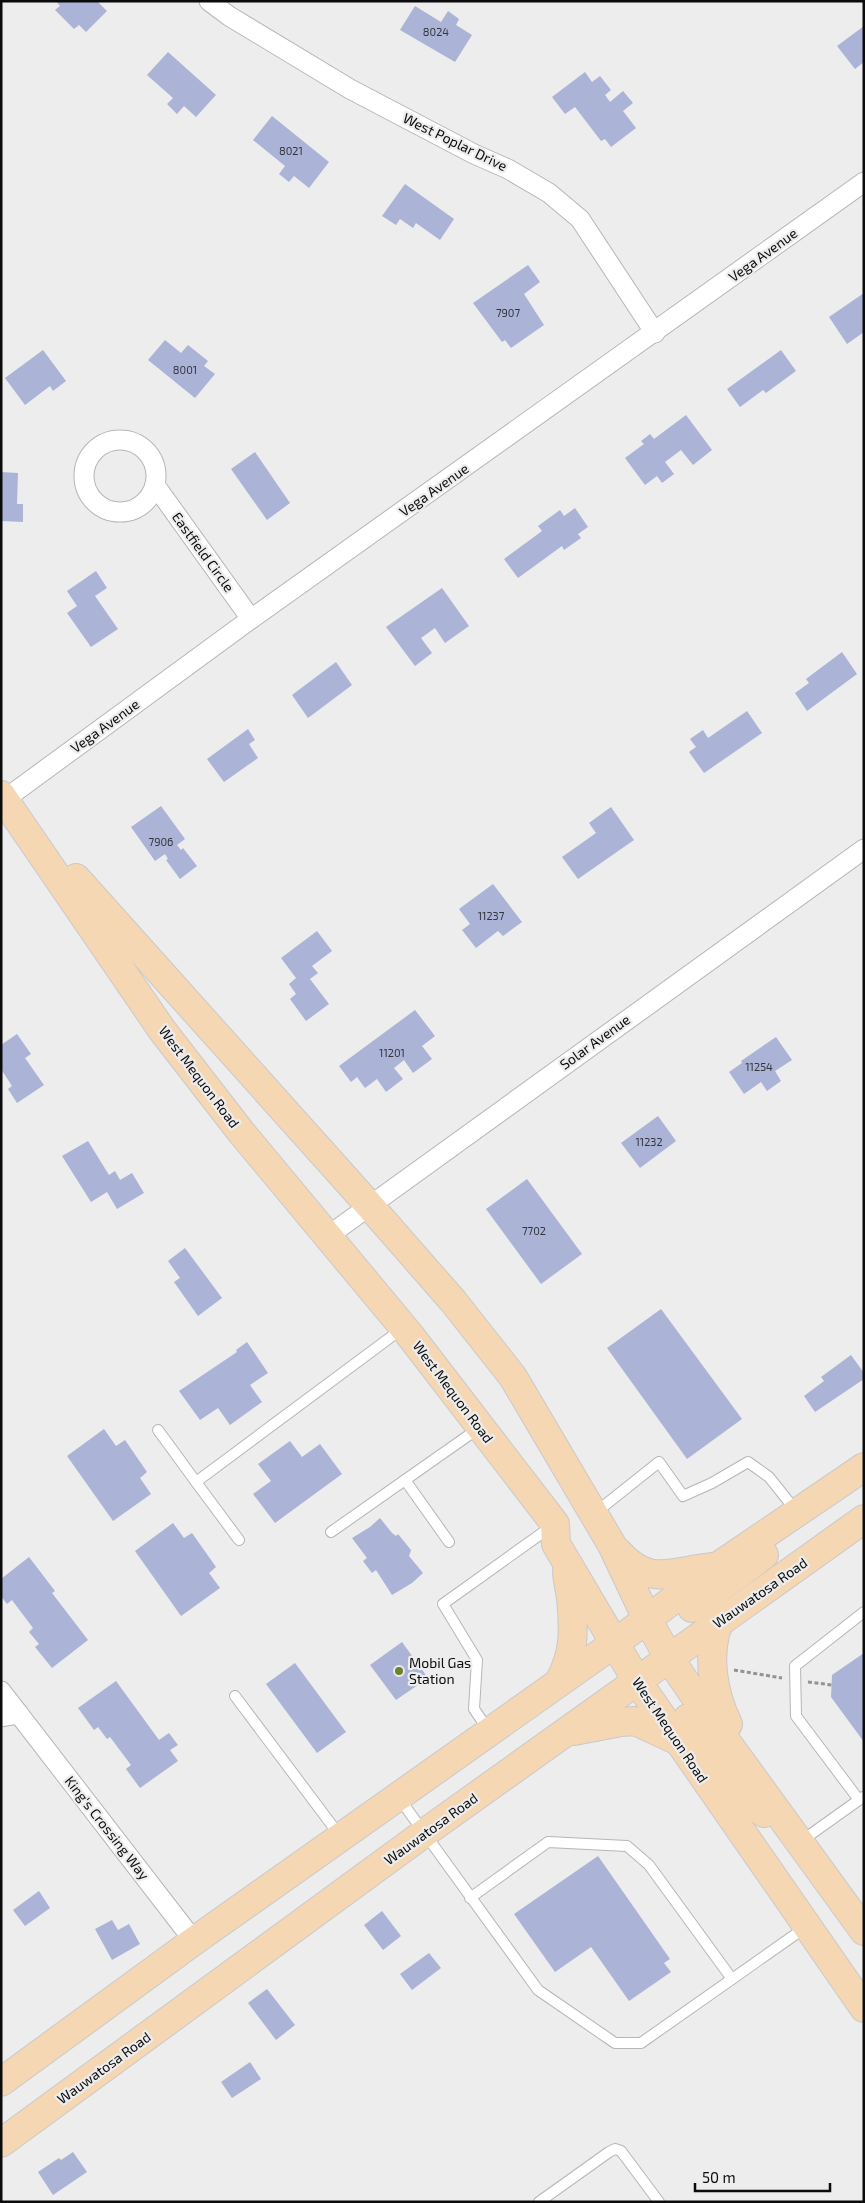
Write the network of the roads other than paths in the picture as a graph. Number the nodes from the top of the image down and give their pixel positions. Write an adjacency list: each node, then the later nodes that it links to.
1 (209, 1): 3 (street, West Poplar Drive)
2 (864, 182): 3 (street, Vega Avenue)
3 (655, 333): 5 (street, Vega Avenue)
4 (155, 485): 5 (street, Eastfield Circle)
5 (251, 619): 6 (street, Vega Avenue)
6 (2, 799): 8 (main road, West Mequon Road); 9 (main road, West Mequon Road)
7 (864, 849): 8 (street, Solar Avenue)
8 (370, 1205): 9 (street, Solar Avenue); 17 (main road, West Mequon Road)
9 (328, 1236): 10 (main road, West Mequon Road)
10 (404, 1328): 11 (main road, West Mequon Road); 15 (lane)
11 (480, 1427): 14 (lane); 20 (main road, West Mequon Road)
12 (158, 1430): 15 (lane)
13 (864, 1467): 16 (main road, Wauwatosa Road)
14 (405, 1480): 21 (lane); 23 (lane)
15 (196, 1482): 22 (lane)
16 (825, 1494): 18 (main road, Wauwatosa Road); 29 (main road)
17 (589, 1509): 18 (lane); 20 (main road); 24 (main road, West Mequon Road)
18 (797, 1512): 26 (main road, Wauwatosa Road)
19 (864, 1519): 28 (main road, Wauwatosa Road)
20 (555, 1524): 25 (main road, West Mequon Road); 29 (main road); 34 (lane)
21 (331, 1532)
22 (239, 1540)
23 (449, 1542)
24 (612, 1545): 26 (main road); 29 (main road, West Mequon Road)
25 (567, 1565): 29 (main road, West Mequon Road); 30 (main road)
26 (717, 1567): 29 (main road, Wauwatosa Road)
27 (864, 1612): 39 (lane)
28 (720, 1622): 29 (main road, Wauwatosa Road); 37 (main road)
29 (643, 1650): 30 (main road, Wauwatosa Road); 35 (main road, Wauwatosa Road); 36 (main road, West Mequon Road); 37 (main road, West Mequon Road); 40 (main road); 42 (main road)
30 (559, 1682): 34 (main road, Wauwatosa Road)
31 (1, 1691): 33 (street, King's Crossing Way)
32 (235, 1696): 41 (lane)
33 (10, 1716): 46 (street, King's Crossing Way)
34 (490, 1732): 38 (main road, Wauwatosa Road)
35 (565, 1732): 36 (main road); 40 (main road, Wauwatosa Road)
36 (677, 1741): 44 (main road, West Mequon Road)
37 (751, 1773): 42 (main road, West Mequon Road)
38 (398, 1797): 40 (lane); 41 (main road, Wauwatosa Road)
39 (861, 1798): 42 (lane)
40 (423, 1834): 43 (lane); 50 (main road, Wauwatosa Road)
41 (340, 1837): 46 (main road, Wauwatosa Road)
42 (797, 1838): 45 (main road, West Mequon Road)
43 (470, 1898): 47 (lane); 47 (lane)
44 (807, 1926): 47 (lane); 48 (main road, West Mequon Road)
45 (864, 1931)
46 (194, 1941): 49 (main road, Wauwatosa Road)
47 (732, 1980)
48 (864, 2008)
49 (1, 2082)
50 (1, 2144)
51 (539, 2202): 52 (lane)
52 (659, 2202)

